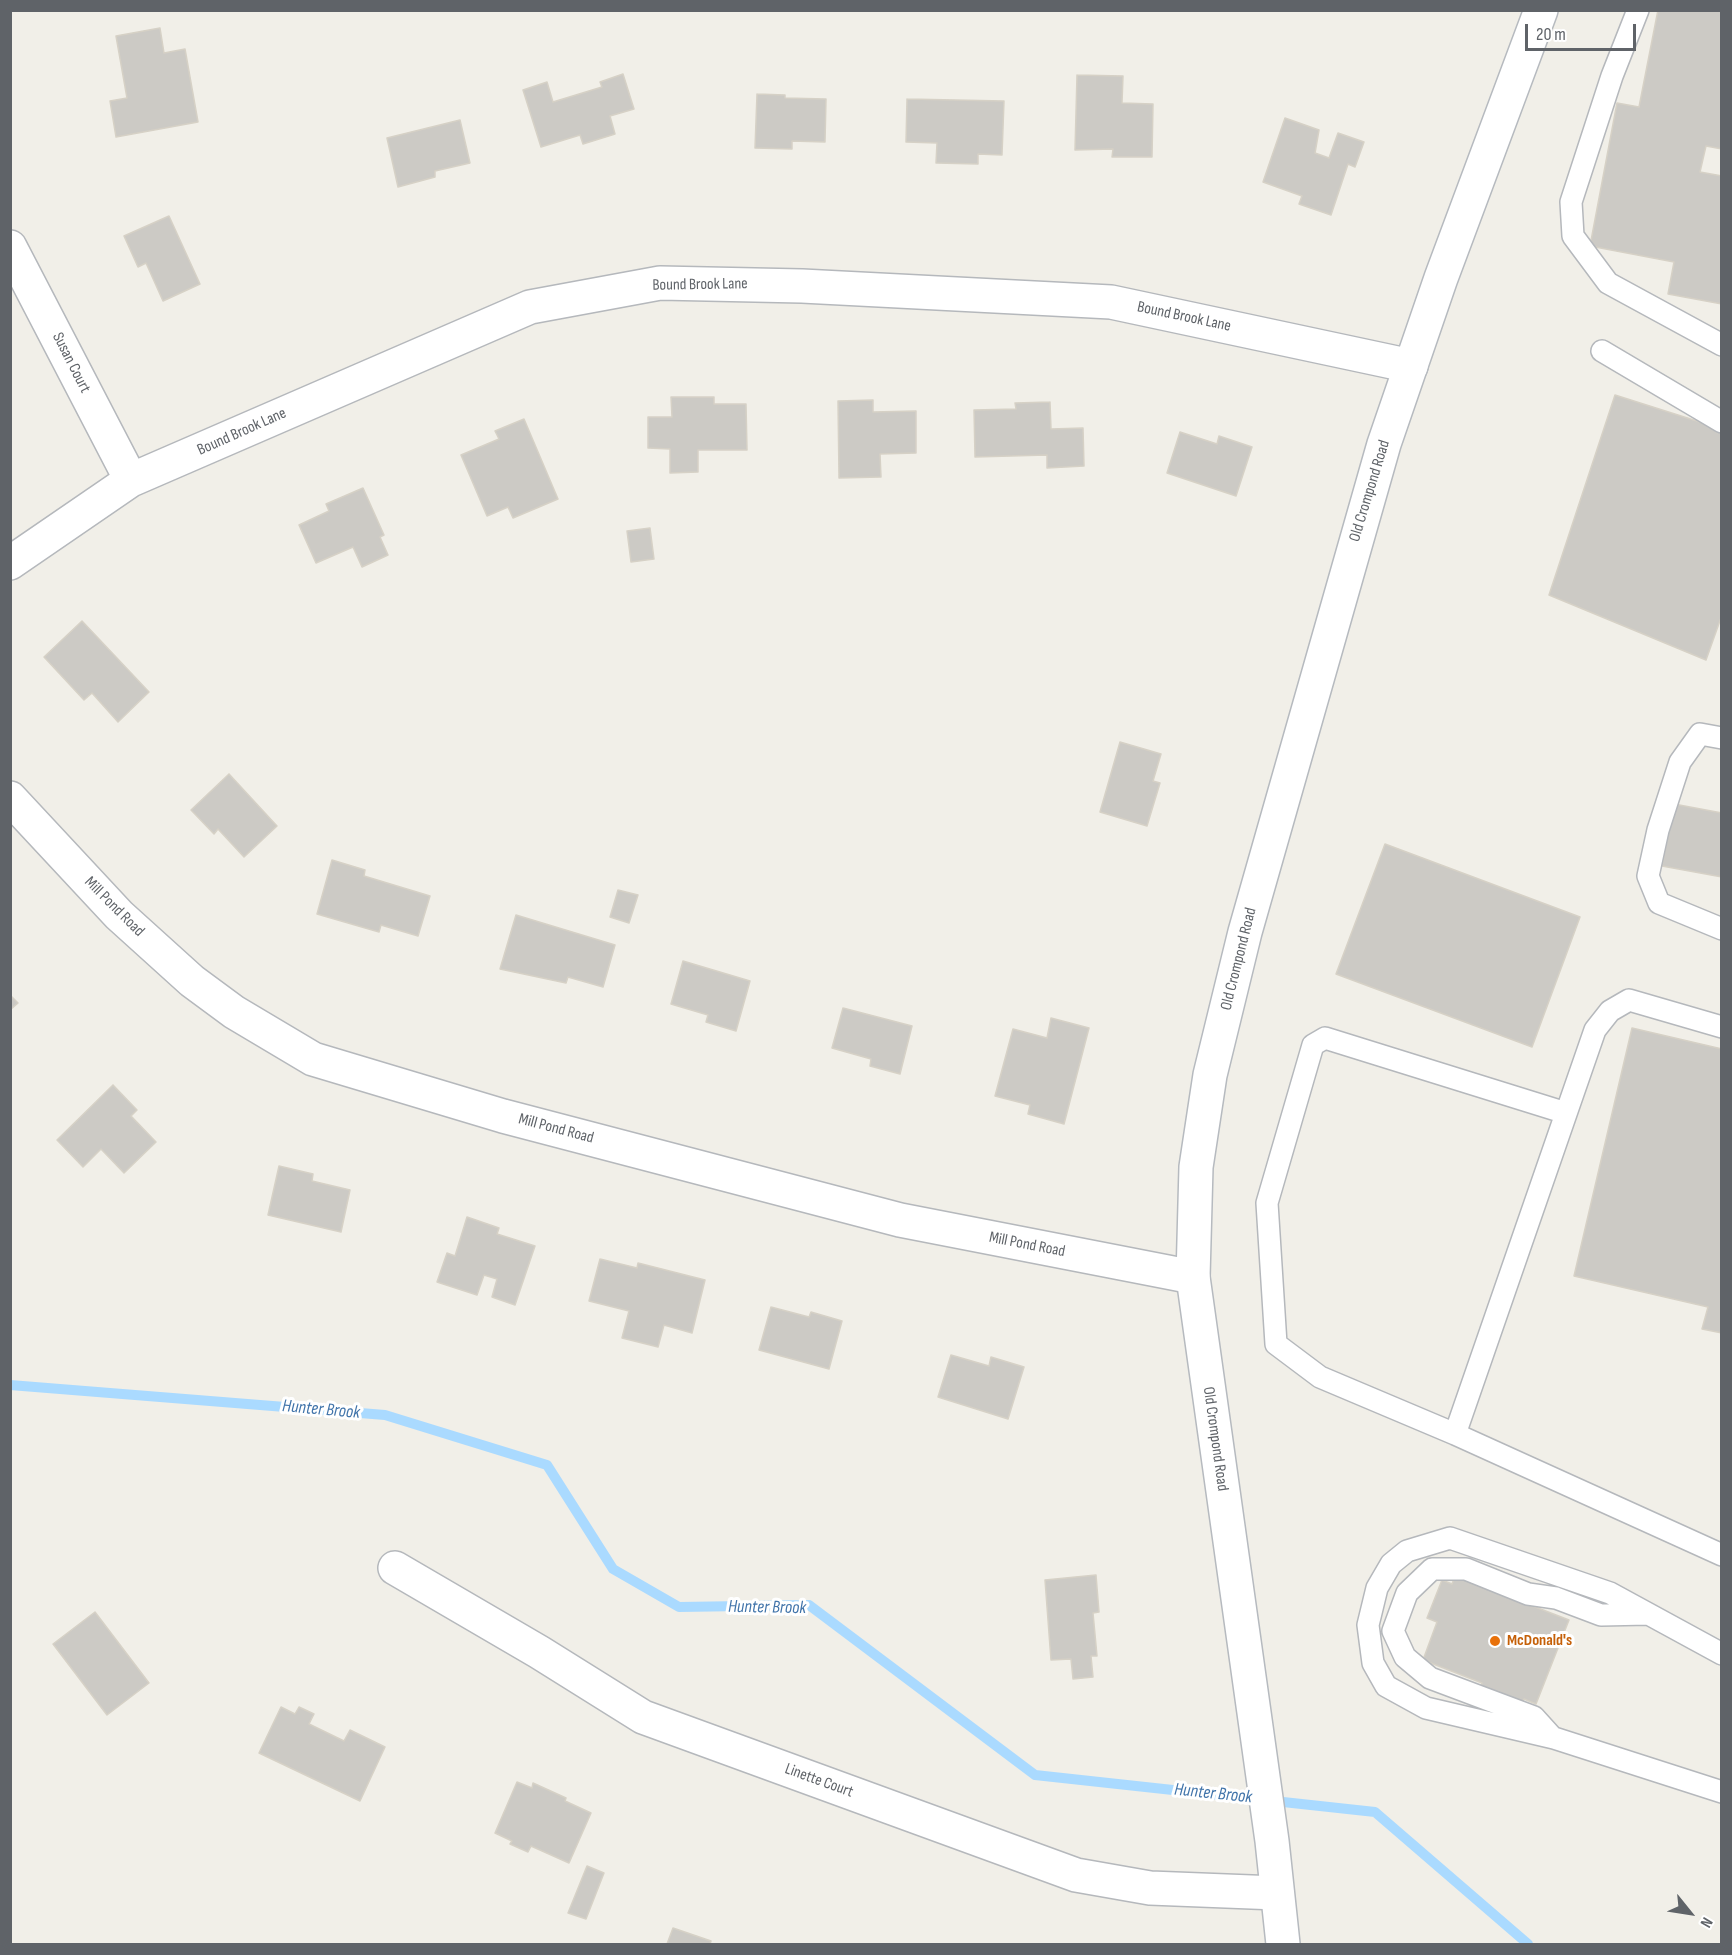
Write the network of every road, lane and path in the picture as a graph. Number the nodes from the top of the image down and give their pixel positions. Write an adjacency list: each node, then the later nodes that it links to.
1 (1541, 10): 6 (street, Old Crompond Road)
2 (1638, 10): 4 (lane)
3 (10, 247): 8 (street, Susan Court)
4 (1722, 345)
5 (1602, 351): 7 (lane)
6 (1411, 366): 8 (street, Bound Brook Lane); 15 (street, Old Crompond Road)
7 (1722, 423)
8 (131, 480): 9 (street, Bound Brook Lane)
9 (10, 563)
10 (1722, 738): 12 (lane)
11 (10, 798): 15 (street, Mill Pond Road)
12 (1722, 929)
13 (1722, 1027): 14 (lane)
14 (1566, 1113): 16 (lane); 16 (lane)
15 (1193, 1277): 23 (street, Old Crompond Road)
16 (1455, 1434): 17 (lane)
17 (1722, 1555)
18 (395, 1568): 23 (street, Linette Court)
19 (1648, 1614): 20 (lane); 21 (lane); 21 (lane)
20 (1722, 1654)
21 (1554, 1738): 22 (lane)
22 (1722, 1792)
23 (1277, 1893): 24 (street, Old Crompond Road)
24 (1283, 1944)

